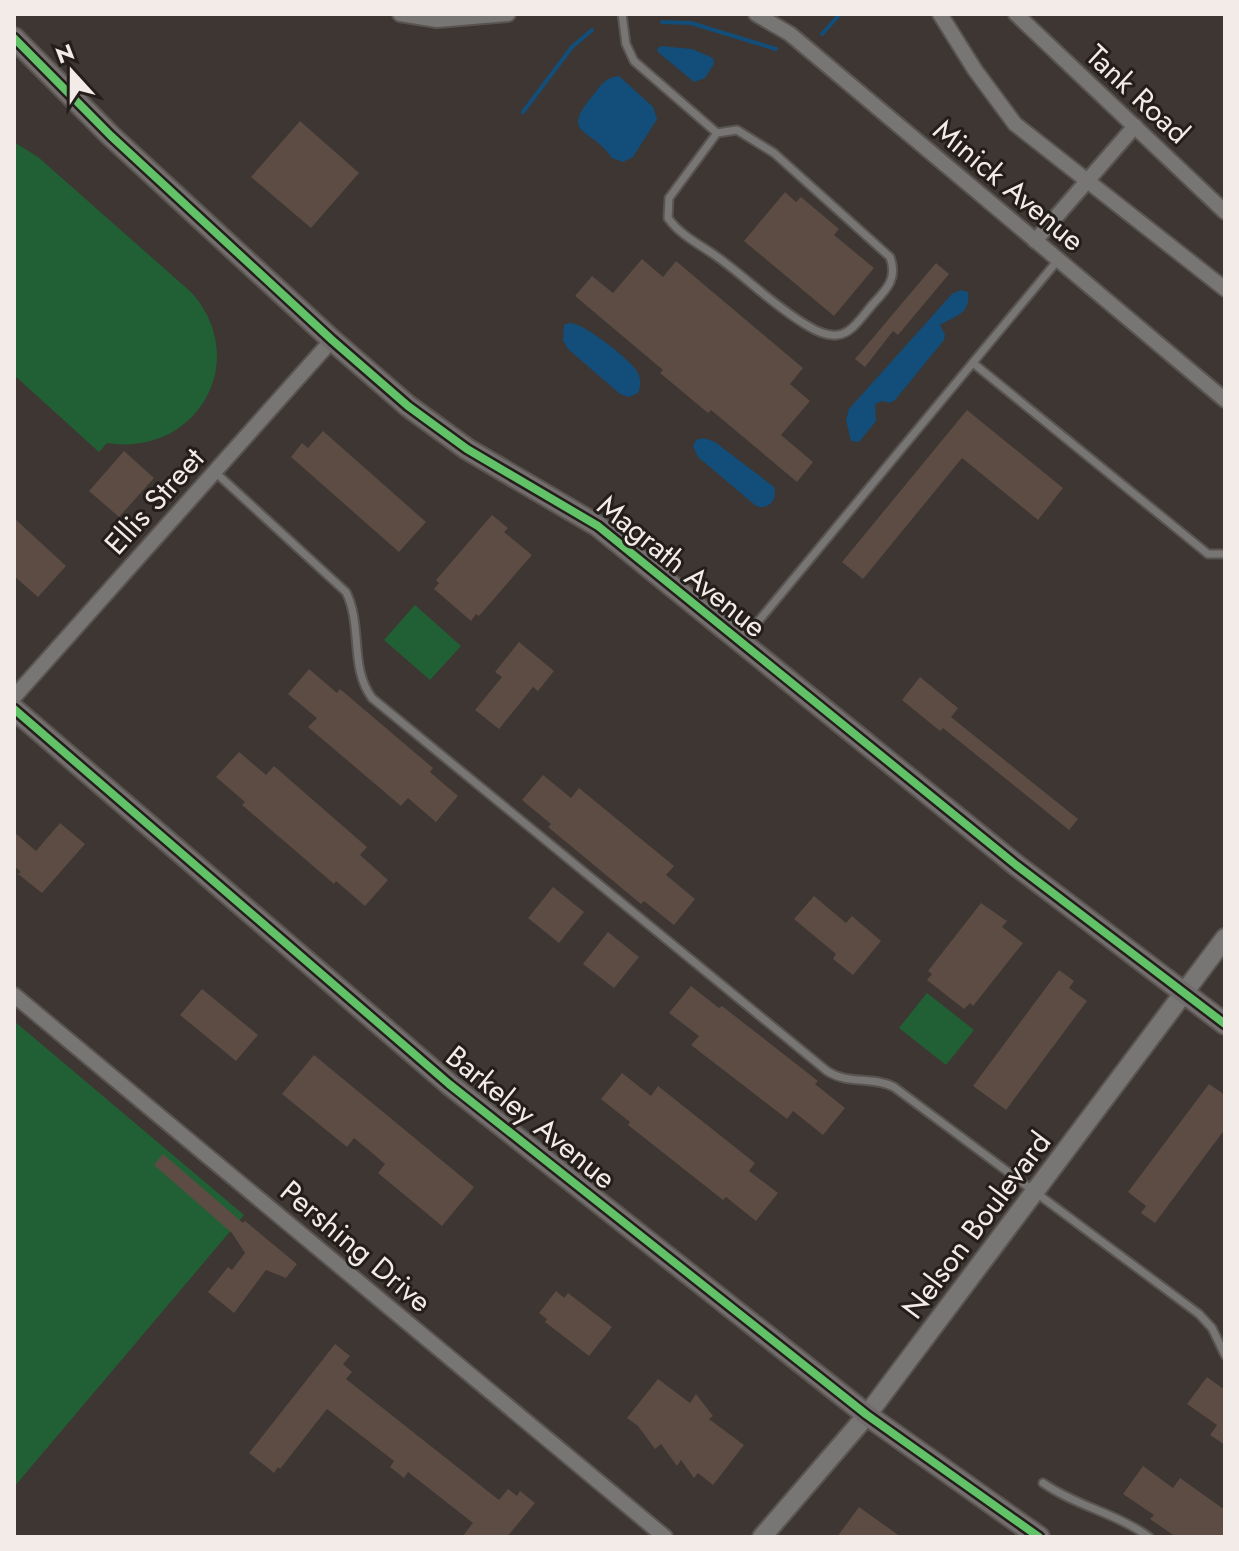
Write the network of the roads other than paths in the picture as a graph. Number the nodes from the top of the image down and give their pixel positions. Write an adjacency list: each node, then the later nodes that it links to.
1 (400, 14): 2 (street)
2 (508, 14)
3 (622, 14): 9 (lane)
4 (756, 14): 12 (street, Minick Avenue)
5 (940, 14): 10 (street)
6 (1016, 14): 8 (street, Tank Road)
7 (14, 38): 15 (main road, Magrath Avenue)
8 (1135, 126): 10 (street); 11 (street, Tank Road)
9 (717, 133): 9 (lane)
10 (1087, 182): 12 (street); 14 (street)
11 (1225, 212)
12 (1035, 241): 13 (street, Minick Avenue)
13 (1058, 260): 16 (lane); 17 (street, Minick Avenue)
14 (1225, 289)
15 (332, 340): 18 (street, Ellis Street); 20 (main road, Magrath Avenue)
16 (973, 363): 19 (lane); 20 (lane)
17 (1225, 400)
18 (215, 472): 21 (street, Ellis Street); 27 (lane)
19 (1225, 554)
20 (740, 643): 25 (main road, Magrath Avenue)
21 (14, 697)
22 (14, 709): 29 (main road, Barkeley Avenue)
23 (1225, 938): 25 (street, Nelson Boulevard)
24 (14, 995): 31 (street, Pershing Drive)
25 (1184, 995): 26 (main road, Magrath Avenue); 27 (street, Nelson Boulevard)
26 (1225, 1024)
27 (1036, 1192): 28 (lane); 29 (street, Nelson Boulevard)
28 (1225, 1355)
29 (867, 1415): 32 (street, Nelson Boulevard); 33 (main road, Barkeley Avenue)
30 (1043, 1483): 34 (lane)
31 (665, 1537)
32 (762, 1537)
33 (1039, 1537)
34 (1149, 1537)

